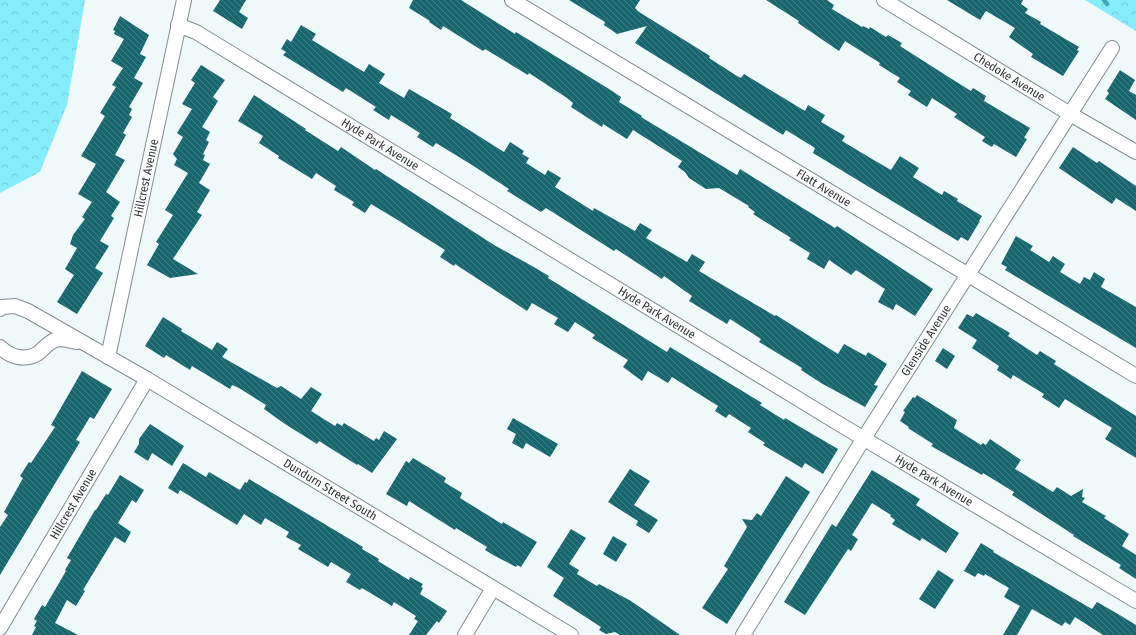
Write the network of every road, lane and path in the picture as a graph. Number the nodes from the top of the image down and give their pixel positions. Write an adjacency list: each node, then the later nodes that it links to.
1 (184, 0): 4 (street, Hillcrest Avenue)
2 (512, 0): 8 (street, Flatt Avenue)
3 (884, 0): 6 (street, Chedoke Avenue)
4 (178, 26): 12 (street, Hillcrest Avenue); 15 (street, Hyde Park Avenue)
5 (1112, 48): 6 (street, Glenside Avenue)
6 (1070, 114): 7 (street, Chedoke Avenue); 8 (street, Glenside Avenue)
7 (1136, 152)
8 (967, 275): 13 (street, Flatt Avenue); 15 (street, Glenside Avenue)
9 (0, 309): 10 (street, Dundurn Street South)
10 (88, 346): 11 (street, Dundurn Street South); 12 (street, Dundurn Street South)
11 (0, 347)
12 (108, 357): 14 (street, Dundurn Street South)
13 (1136, 376)
14 (147, 380): 16 (street, Dundurn Street South); 18 (street, Hillcrest Avenue)
15 (864, 438): 17 (street, Hyde Park Avenue); 21 (street, Glenside Avenue)
16 (493, 588): 19 (street); 20 (street, Dundurn Street South)
17 (1136, 601)
18 (0, 628)
19 (465, 635)
20 (571, 635)
21 (743, 635)

